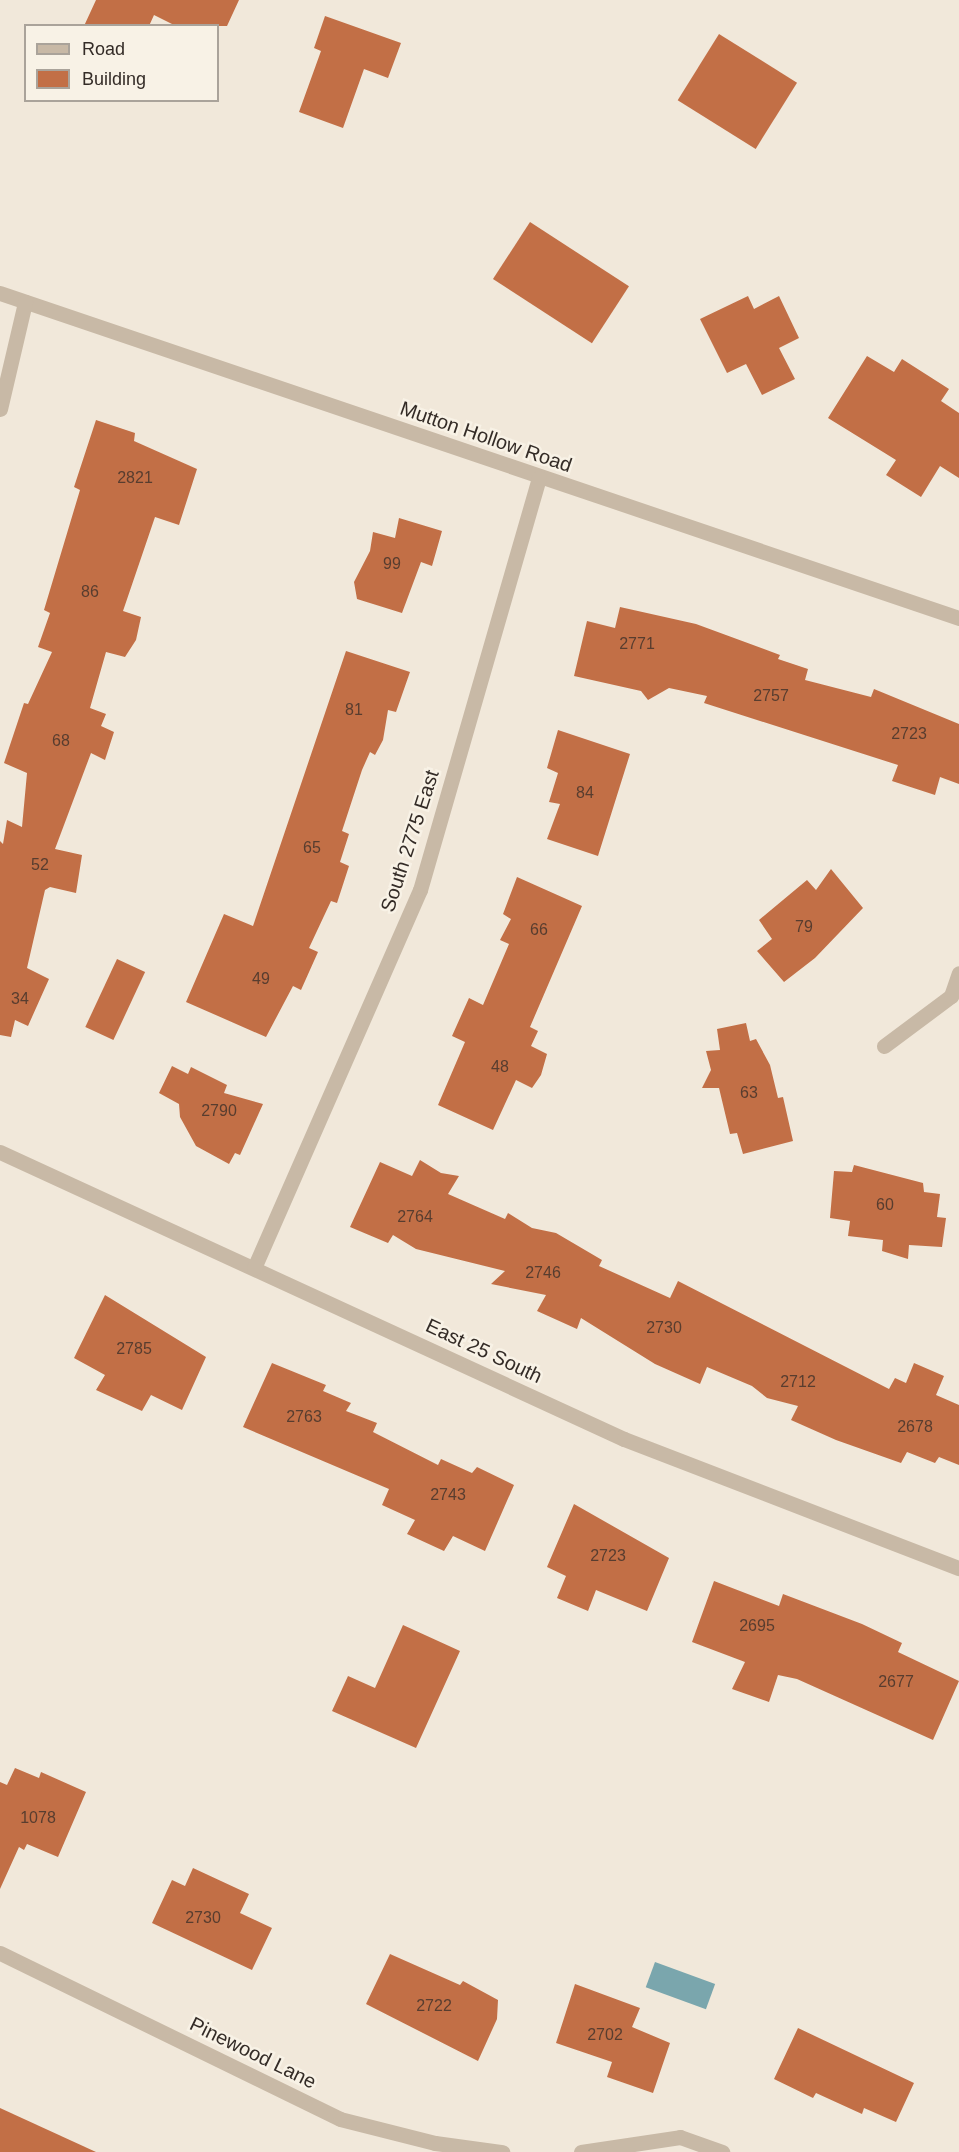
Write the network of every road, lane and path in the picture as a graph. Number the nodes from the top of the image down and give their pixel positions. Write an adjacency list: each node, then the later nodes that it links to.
1 (0, 293): 2 (street, Mutton Hollow Road)
2 (25, 302): 3 (street); 4 (street, Mutton Hollow Road)
3 (0, 410)
4 (539, 478): 5 (street, Mutton Hollow Road); 9 (street, South 2775 East)
5 (959, 618)
6 (959, 973): 7 (street)
7 (884, 1046)
8 (0, 1152): 9 (street, East 25 South)
9 (254, 1268): 10 (street, East 25 South)
10 (959, 1568)
11 (0, 1953): 12 (street, Pinewood Lane)
12 (502, 2152)
13 (581, 2152): 14 (street)
14 (722, 2152)

